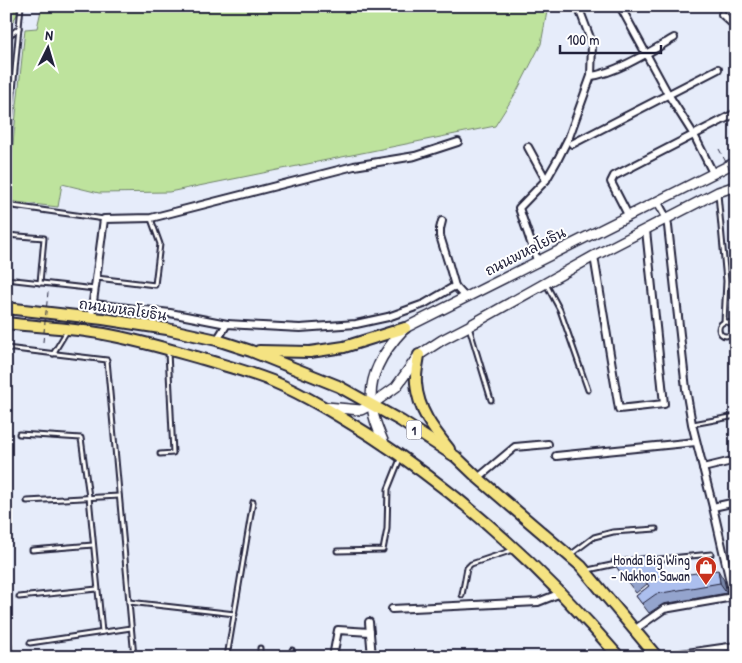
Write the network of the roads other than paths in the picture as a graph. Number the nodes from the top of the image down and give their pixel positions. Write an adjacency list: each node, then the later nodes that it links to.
1 (22, 6): 6 (lane)
2 (578, 6): 11 (street)
3 (620, 6): 9 (street)
4 (722, 14): 5 (street)
5 (736, 27)
6 (19, 28): 7 (lane); 19 (lane)
7 (6, 38)
8 (674, 38): 9 (street)
9 (646, 54): 11 (street); 12 (street)
10 (718, 69): 12 (street)
11 (591, 76): 21 (street)
12 (668, 94): 14 (street); 16 (street)
13 (736, 113): 14 (street)
14 (694, 135): 20 (street); 26 (street)
15 (458, 142): 27 (street)
16 (572, 144)
17 (528, 147): 21 (street)
18 (736, 162): 20 (main road, ถนนพหลโยธิน)
19 (6, 165)
20 (713, 173): 24 (main road, ถนนพหลโยธิน)
21 (546, 180): 34 (street)
22 (736, 186): 23 (main road, ถนนพหลโยธิน)
23 (718, 192): 29 (main road, ถนนพหลโยธิน); 45 (lane)
24 (657, 201): 26 (main road, ถนนพหลโยธิน); 29 (street)
25 (6, 205): 28 (lane)
26 (628, 215): 34 (main road, ถนนพหลโยธิน)
27 (151, 218): 28 (street); 35 (lane)
28 (104, 219): 35 (street)
29 (666, 219): 31 (main road, ถนนพหลโยธิน); 63 (street)
30 (442, 221): 39 (street)
31 (646, 230): 33 (main road, ถนนพหลโยธิน); 33 (street)
32 (6, 234): 37 (lane)
33 (594, 256): 38 (main road, ถนนพหลโยธิน)
34 (538, 260): 41 (main road, ถนนพหลโยธิน)
35 (97, 278): 40 (street)
36 (6, 279): 37 (lane)
37 (40, 283): 40 (lane)
38 (545, 284): 48 (main road, ถนนพหลโยธิน); 58 (lane)
39 (456, 286): 41 (street); 47 (street)
40 (95, 289): 42 (street)
41 (465, 297): 49 (main road, ถนนพหลโยธิน)
42 (94, 304): 44 (street); 47 (street)
43 (6, 308): 44 (main road, ถนนพหลโยธิน / 1)
44 (91, 318): 52 (main road, ถนนพหลโยธิน / 1)
45 (724, 322): 51 (lane); 51 (lane)
46 (6, 324): 50 (main road, ถนนพหลโยธิน / 1)
47 (227, 324): 52 (street)
48 (469, 326): 57 (main road, ถนนพหลโยธิน); 59 (lane)
49 (405, 328): 55 (main road); 60 (main road, ถนนพหลโยธิน)
50 (68, 329): 54 (main road, ถนนพหลโยธิน / 1); 56 (lane)
51 (734, 329)
52 (217, 340): 55 (main road, ถนนพหลโยธิน / 1)
53 (6, 348): 56 (lane)
54 (168, 348): 61 (main road, ถนนพหลโยธิน / 1); 68 (lane)
55 (251, 351): 60 (main road, ถนนพหลโยธิน / 1)
56 (53, 354): 75 (lane)
57 (419, 356): 60 (main road, ถนนพหลโยธิน); 71 (main road)
58 (588, 390)
59 (491, 400)
60 (371, 405): 61 (main road, ถนนพหลโยธิน); 67 (main road, ถนนพหลโยธิน); 71 (main road, ถนนพหลโยธิน / 1)
61 (326, 407): 67 (main road, ถนนพหลโยธิน / 1)
62 (736, 416): 63 (lane)
63 (692, 424): 65 (street)
64 (19, 434): 76 (lane)
65 (696, 442): 70 (street); 73 (street)
66 (548, 444): 74 (street)
67 (385, 446): 69 (main road, ถนนพหลโยธิน / 1)
68 (160, 454)
69 (401, 456): 83 (main road, ถนนพหลโยธิน / 1); 85 (lane)
70 (556, 456)
71 (456, 457): 74 (main road, ถนนพหลโยธิน / 1)
72 (736, 460): 73 (street)
73 (703, 468): 80 (street)
74 (478, 478): 87 (main road, ถนนพหลโยธิน / 1)
75 (119, 496): 76 (lane); 96 (lane)
76 (89, 497): 77 (lane); 82 (lane)
77 (28, 501)
78 (253, 502): 99 (lane)
79 (736, 502): 80 (street)
80 (713, 507): 94 (street)
81 (656, 528): 87 (lane)
82 (93, 545): 84 (lane); 91 (lane)
83 (516, 549): 92 (main road, ถนนพหลโยธิน / 1); 93 (lane)
84 (32, 550)
85 (337, 551)
86 (711, 554): 88 (lane)
87 (570, 555): 90 (main road, ถนนพหลโยธิน / 1)
88 (646, 560)
89 (621, 562): 90 (lane)
90 (585, 571): 103 (main road, ถนนพหลโยธิน / 1)
91 (97, 589): 95 (lane); 104 (lane)
92 (561, 593): 98 (street); 110 (main road, ถนนพหลโยธิน / 1)
93 (462, 595)
94 (733, 597): 97 (street); 103 (street)
95 (19, 598)
96 (129, 602): 99 (lane); 102 (lane)
97 (736, 608)
98 (392, 609)
99 (235, 614): 113 (lane)
100 (370, 622): 105 (street)
101 (6, 627): 111 (lane)
102 (131, 628): 104 (lane); 112 (lane)
103 (634, 630): 118 (main road, ถนนพหลโยธิน / 1)
104 (102, 632): 106 (lane)
105 (370, 632): 116 (street); 117 (street)
106 (30, 643)
107 (736, 646): 118 (street)
108 (260, 648): 114 (lane)
109 (292, 650): 115 (lane)
110 (615, 656)
111 (11, 657)
112 (134, 657)
113 (227, 657)
114 (260, 657)
115 (291, 657)
116 (333, 657)
117 (372, 657)
118 (658, 657)

